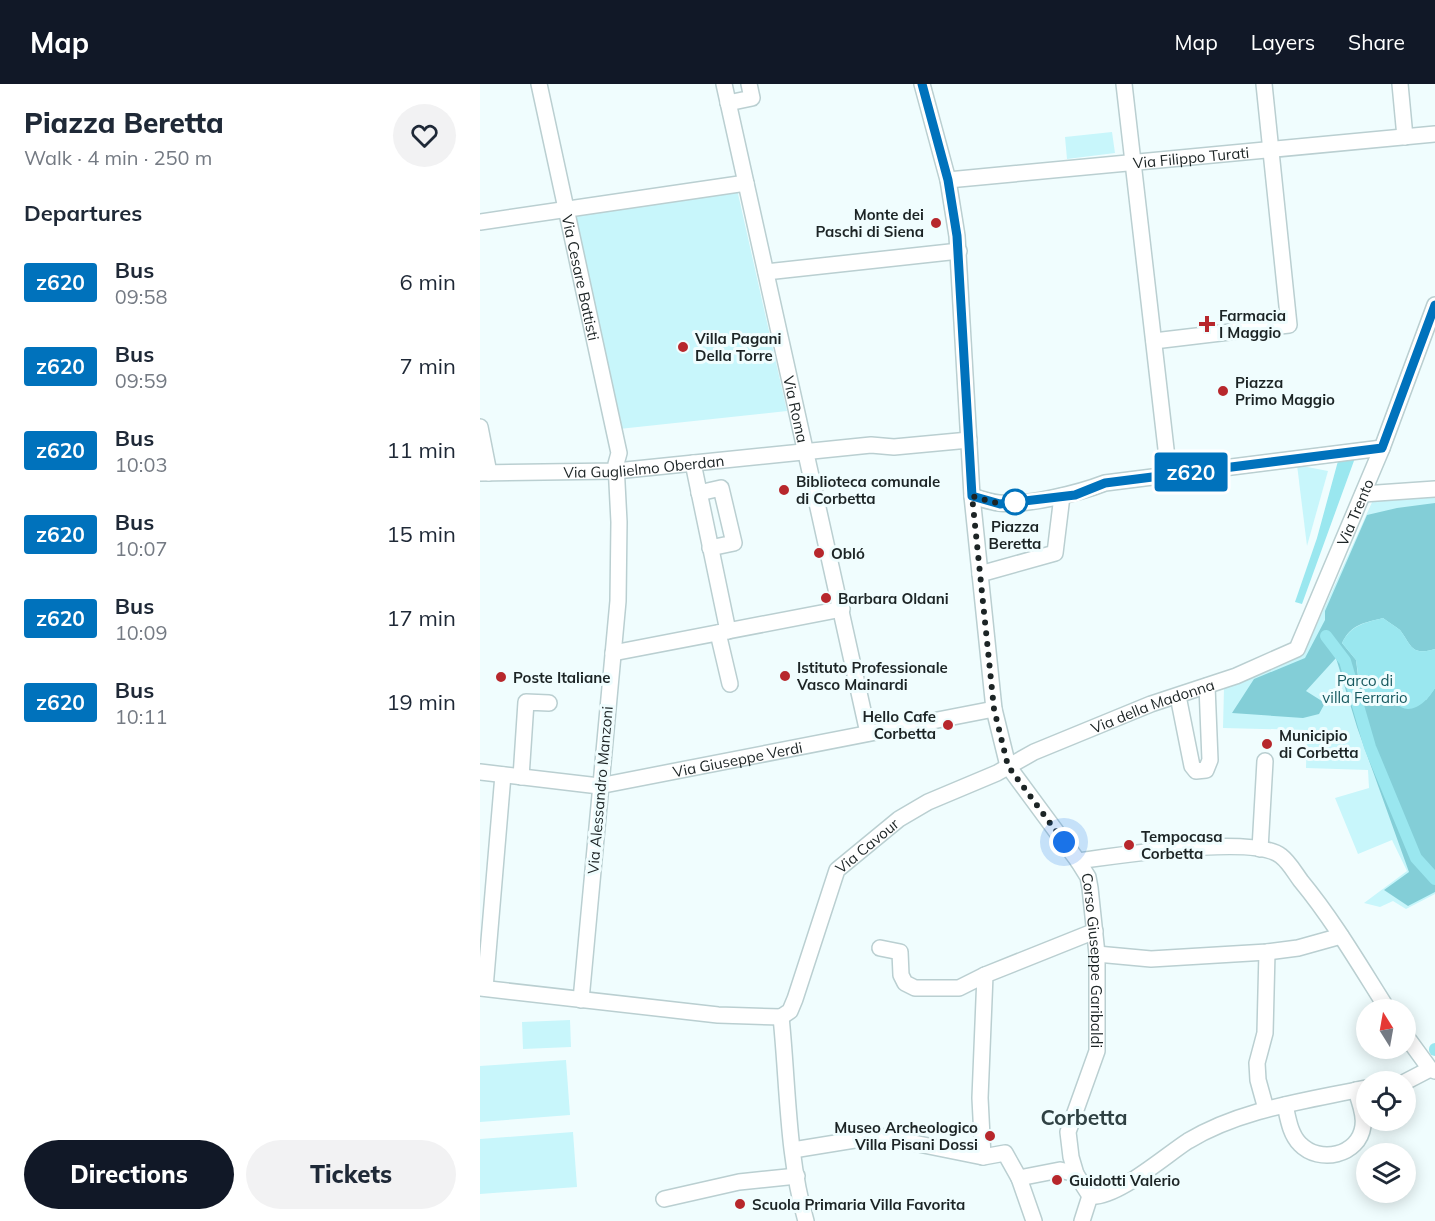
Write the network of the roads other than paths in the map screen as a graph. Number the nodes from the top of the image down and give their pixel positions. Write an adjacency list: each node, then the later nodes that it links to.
1 (539, 84): 15 (street, Via Cesare Battisti)
2 (724, 84): 8 (street, Via Roma)
3 (749, 84): 8 (street)
4 (922, 84): 13 (street)
5 (1124, 84): 12 (street)
6 (1264, 84): 11 (street)
7 (1400, 84): 10 (street)
8 (728, 103): 14 (street, Via Roma)
9 (1435, 134): 10 (street, Via Filippo Turati)
10 (1405, 137): 11 (street, Via Filippo Turati)
11 (1271, 149): 12 (street, Via Filippo Turati); 20 (street)
12 (1133, 160): 13 (street, Via Filippo Turati); 20 (street)
13 (948, 180): 17 (street)
14 (746, 183): 15 (street); 18 (street, Via Roma)
15 (568, 209): 16 (street); 26 (street, Via Cesare Battisti)
16 (480, 222)
17 (959, 251): 18 (street); 22 (street)
18 (766, 273): 24 (street, Via Roma)
19 (1435, 305): 23 (street, Via Trento)
20 (1154, 341): 28 (street)
21 (480, 427): 27 (street)
22 (969, 440): 24 (street, Via Guglielmo Oberdan); 32 (street)
23 (1382, 448): 28 (street); 31 (street, Via Trento)
24 (806, 452): 25 (street, Via Guglielmo Oberdan); 36 (street, Via Roma)
25 (693, 463): 26 (street, Via Guglielmo Oberdan); 30 (street)
26 (616, 471): 27 (street, Via Guglielmo Oberdan); 39 (street, Via Alessandro Manzoni)
27 (485, 473)
28 (1169, 475): 33 (street)
29 (1435, 489): 31 (street)
30 (699, 493): 34 (street); 34 (street)
31 (1363, 494): 38 (street, Via Trento)
32 (972, 496): 33 (street); 35 (street)
33 (1062, 496): 35 (street)
34 (710, 548): 37 (street)
35 (980, 574): 44 (street)
36 (842, 609): 37 (street); 45 (street, Via Roma)
37 (723, 632): 39 (street); 40 (street)
38 (1297, 649): 41 (street, Via della Madonna)
39 (614, 653): 51 (street, Via Alessandro Manzoni)
40 (730, 684)
41 (1207, 686): 42 (street, Via della Madonna); 42 (street)
42 (1178, 696): 47 (street, Via della Madonna)
43 (549, 703): 50 (street)
44 (994, 709): 45 (street, Via Giuseppe Verdi); 47 (street)
45 (868, 734): 51 (street, Via Giuseppe Verdi)
46 (1265, 760): 52 (street)
47 (1008, 766): 53 (street, Corso Giuseppe Garibaldi); 63 (street, Via Cavour)
48 (480, 772): 49 (street, Via Giuseppe Verdi)
49 (503, 775): 50 (street, Via Giuseppe Verdi); 60 (street)
50 (521, 777): 51 (street, Via Giuseppe Verdi)
51 (599, 786): 62 (street, Via Alessandro Manzoni)
52 (1260, 849): 53 (street); 55 (street)
53 (1078, 861): 54 (street, Corso Giuseppe Garibaldi)
54 (1095, 932): 58 (street, Corso Giuseppe Garibaldi); 59 (street)
55 (1341, 936): 57 (street); 61 (street)
56 (880, 948): 59 (street)
57 (1267, 952): 58 (street); 69 (street)
58 (1097, 954): 73 (street, Corso Giuseppe Garibaldi)
59 (985, 975): 72 (street)
60 (482, 988): 62 (street)
61 (1381, 999)
62 (581, 1000): 63 (street)
63 (782, 1017): 71 (street)
64 (1416, 1049): 65 (street)
65 (1433, 1070): 66 (street)
66 (1416, 1077)
67 (1356, 1090): 68 (street)
68 (1285, 1105): 69 (street); 70 (street)
69 (1266, 1109): 76 (street)
70 (1361, 1131)
71 (794, 1150): 72 (street); 74 (street)
72 (983, 1157): 75 (street)
73 (1076, 1174): 75 (street); 76 (street, Corso Giuseppe Garibaldi)
74 (796, 1176): 77 (street); 78 (street)
75 (1018, 1178): 79 (street)
76 (1096, 1196): 80 (street)
77 (664, 1198)
78 (806, 1221)
79 (1034, 1221)
80 (1082, 1221)

